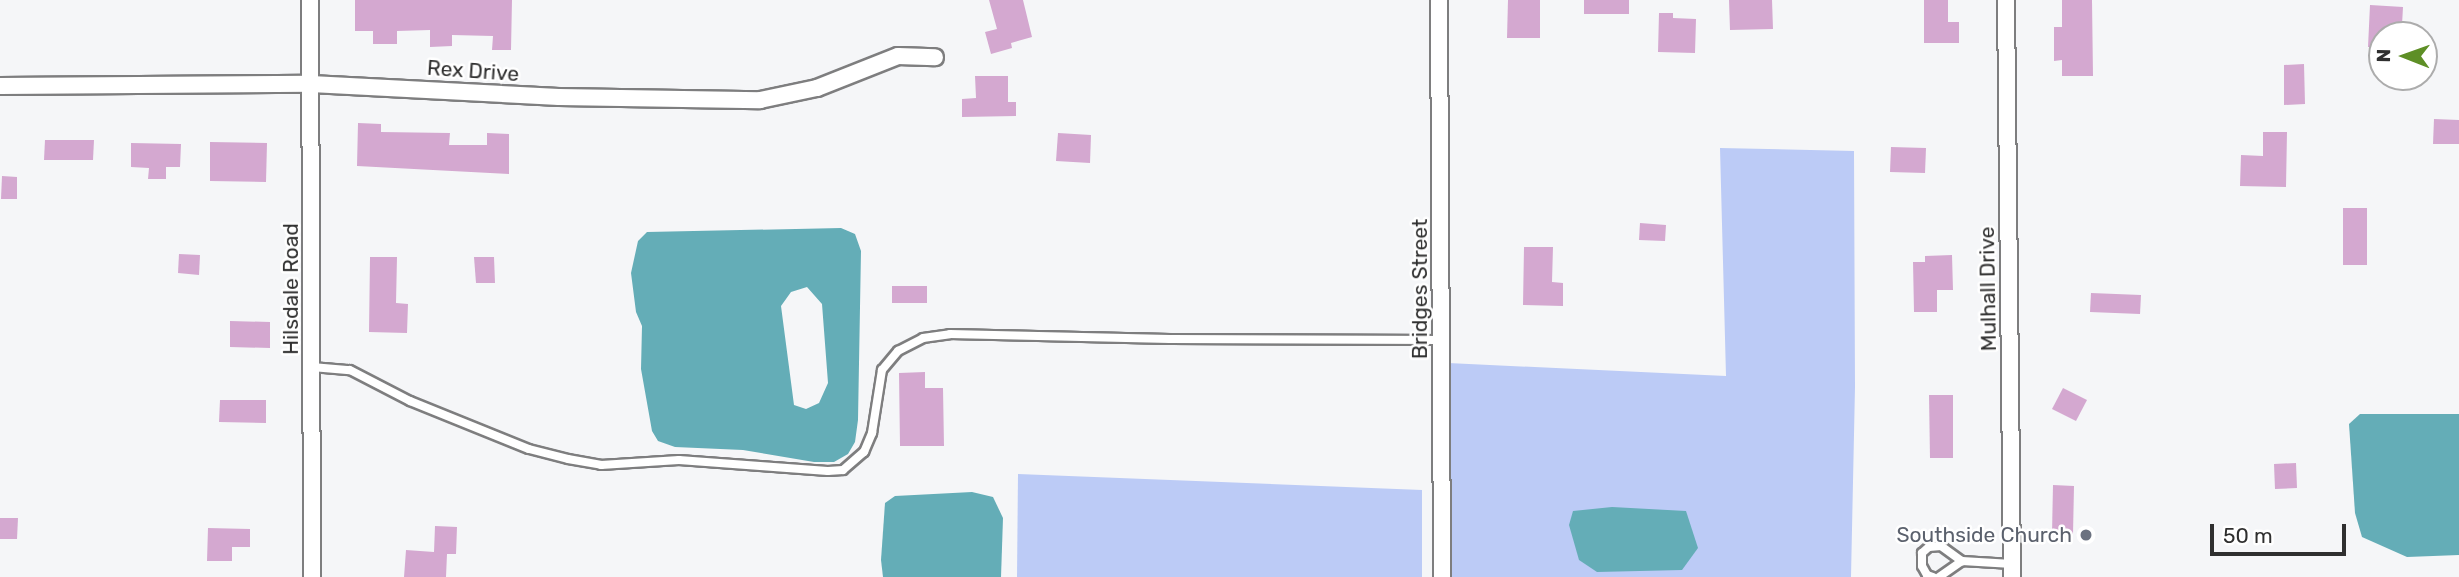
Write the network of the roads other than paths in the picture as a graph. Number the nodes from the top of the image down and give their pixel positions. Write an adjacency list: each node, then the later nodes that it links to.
1 (310, 0): 5 (street, Hilsdale Road)
2 (1439, 0): 7 (street, Bridges Street)
3 (2006, 0): 10 (street, Mulhall Drive)
4 (935, 57): 5 (street, Rex Drive)
5 (311, 84): 6 (street, Rex Drive); 8 (street, Hilsdale Road)
6 (0, 86)
7 (1441, 340): 8 (lane); 12 (street, Bridges Street)
8 (312, 367): 11 (street, Hilsdale Road)
9 (1962, 561): 10 (lane); 13 (lane); 14 (lane)
10 (2012, 570)
11 (312, 577)
12 (1442, 577)
13 (1933, 577)
14 (1939, 577)

